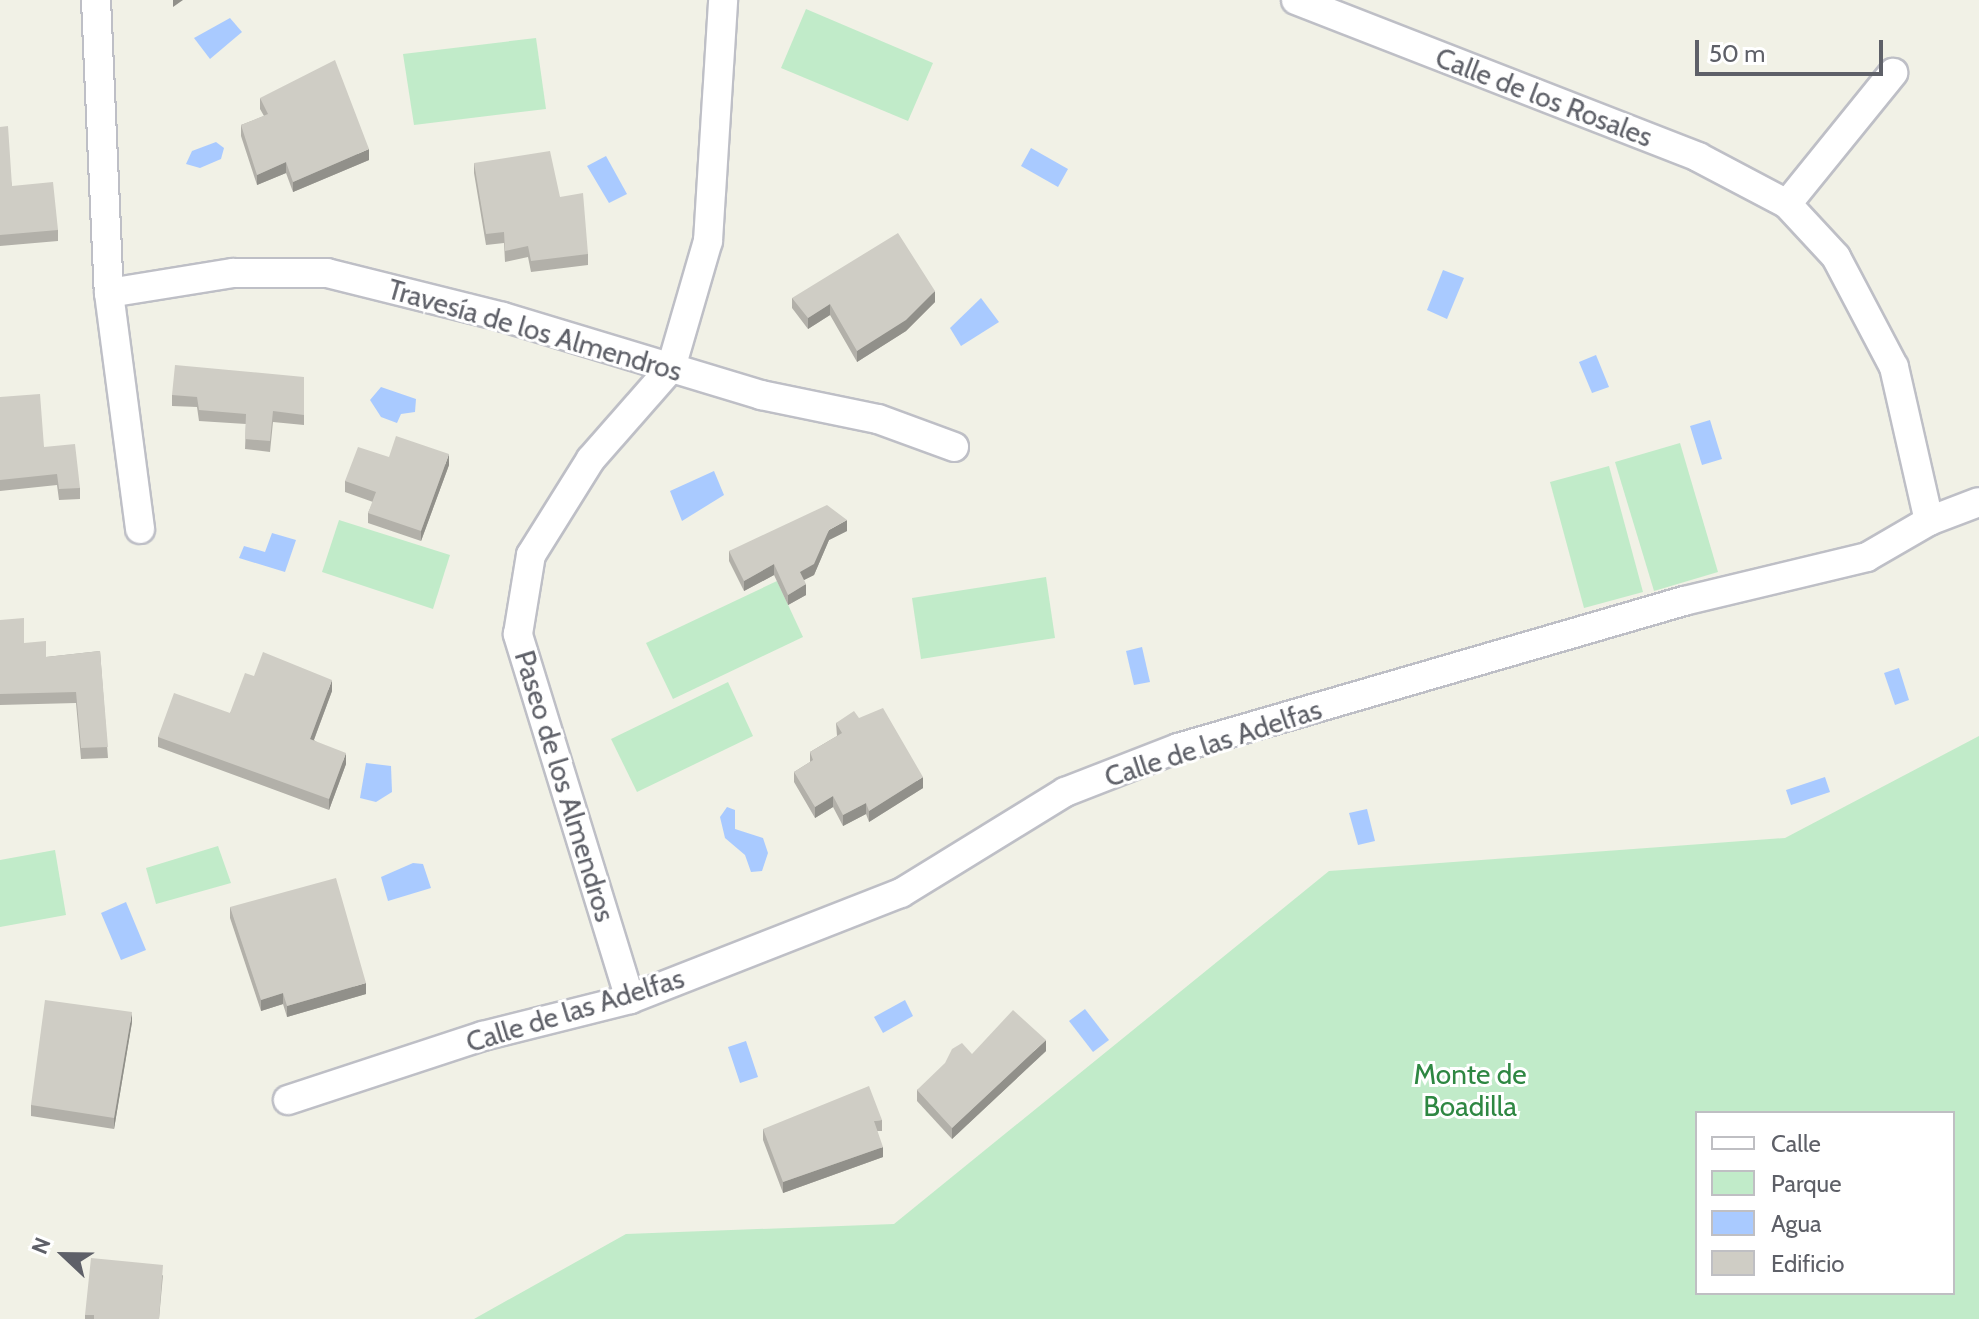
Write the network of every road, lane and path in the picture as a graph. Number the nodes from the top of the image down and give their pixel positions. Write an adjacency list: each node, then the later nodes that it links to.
1 (96, 0): 6 (street)
2 (723, 0): 7 (street, Paseo de los Almendros)
3 (1296, 0): 5 (street, Calle de los Rosales)
4 (1893, 73): 5 (street)
5 (1787, 204): 10 (street, Calle de los Rosales)
6 (109, 293): 7 (street, Travesía de los Almendros); 11 (street)
7 (671, 368): 8 (street, Travesía de los Almendros); 12 (street, Paseo de los Almendros)
8 (954, 447)
9 (1979, 502): 10 (street, Calle de las Adelfas)
10 (1929, 521): 12 (street, Calle de las Adelfas)
11 (140, 529)
12 (630, 999): 13 (street, Calle de las Adelfas)
13 (288, 1100)

